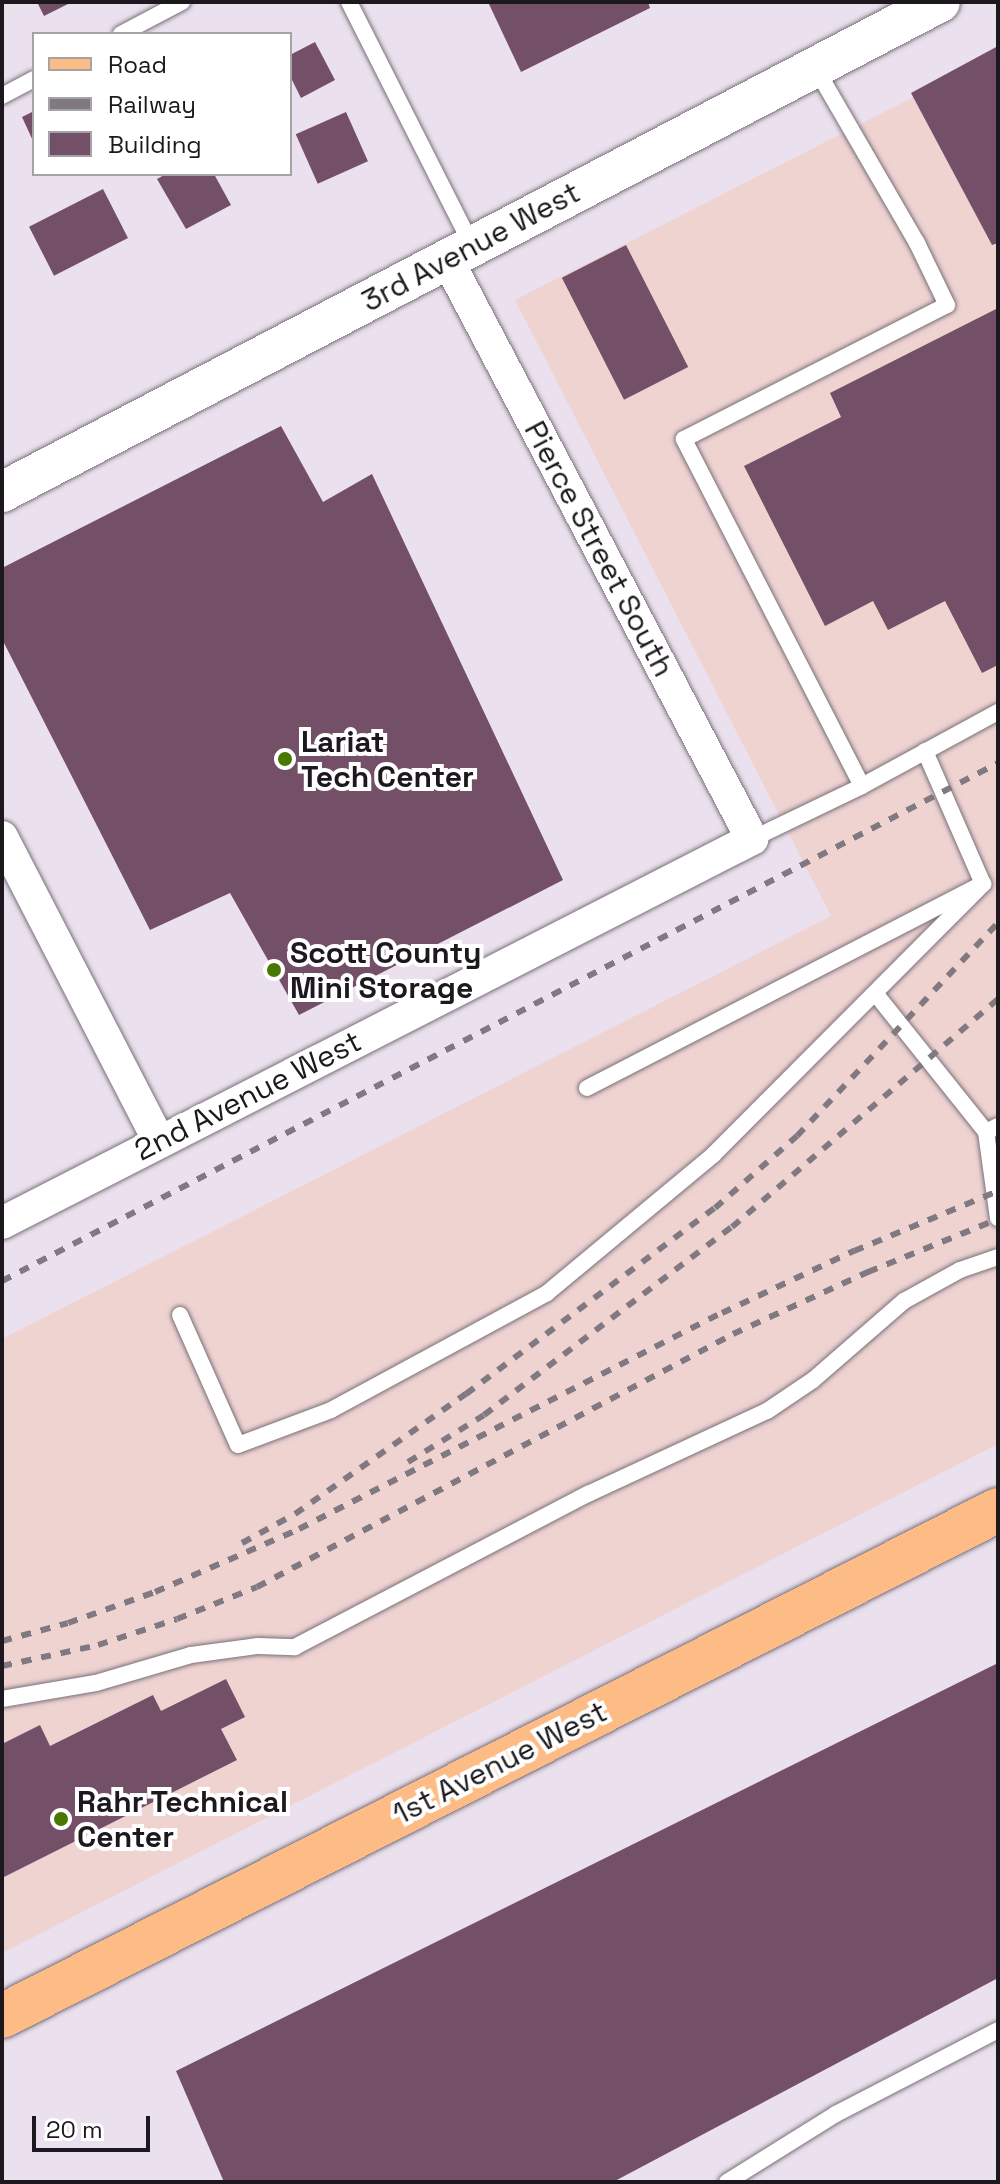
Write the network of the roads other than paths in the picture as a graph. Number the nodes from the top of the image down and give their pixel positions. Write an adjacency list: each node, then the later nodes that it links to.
1 (182, 2): 4 (lane)
2 (349, 2): 8 (lane)
3 (940, 2): 5 (street, 3rd Avenue West)
4 (125, 32)
5 (815, 67): 8 (street, 3rd Avenue West); 12 (lane)
6 (32, 80): 7 (lane)
7 (2, 96)
8 (460, 253): 9 (street, 3rd Avenue West); 14 (street, Pierce Street South)
9 (2, 492)
10 (998, 712): 11 (lane)
11 (925, 751): 12 (lane); 16 (lane)
12 (862, 786): 14 (lane)
13 (2, 837): 15 (street)
14 (752, 839): 20 (street, 2nd Avenue West)
15 (10, 872): 20 (street)
16 (983, 884): 17 (lane); 18 (lane)
17 (875, 993): 19 (lane); 24 (lane)
18 (587, 1088)
19 (992, 1129): 21 (lane)
20 (159, 1141): 22 (street, 2nd Avenue West)
21 (998, 1218)
22 (2, 1223)
23 (998, 1257): 26 (lane)
24 (180, 1315)
25 (998, 1510): 27 (main road, 1st Avenue West)
26 (2, 1699)
27 (2, 2016)
28 (998, 2030): 29 (lane)
29 (727, 2182)

